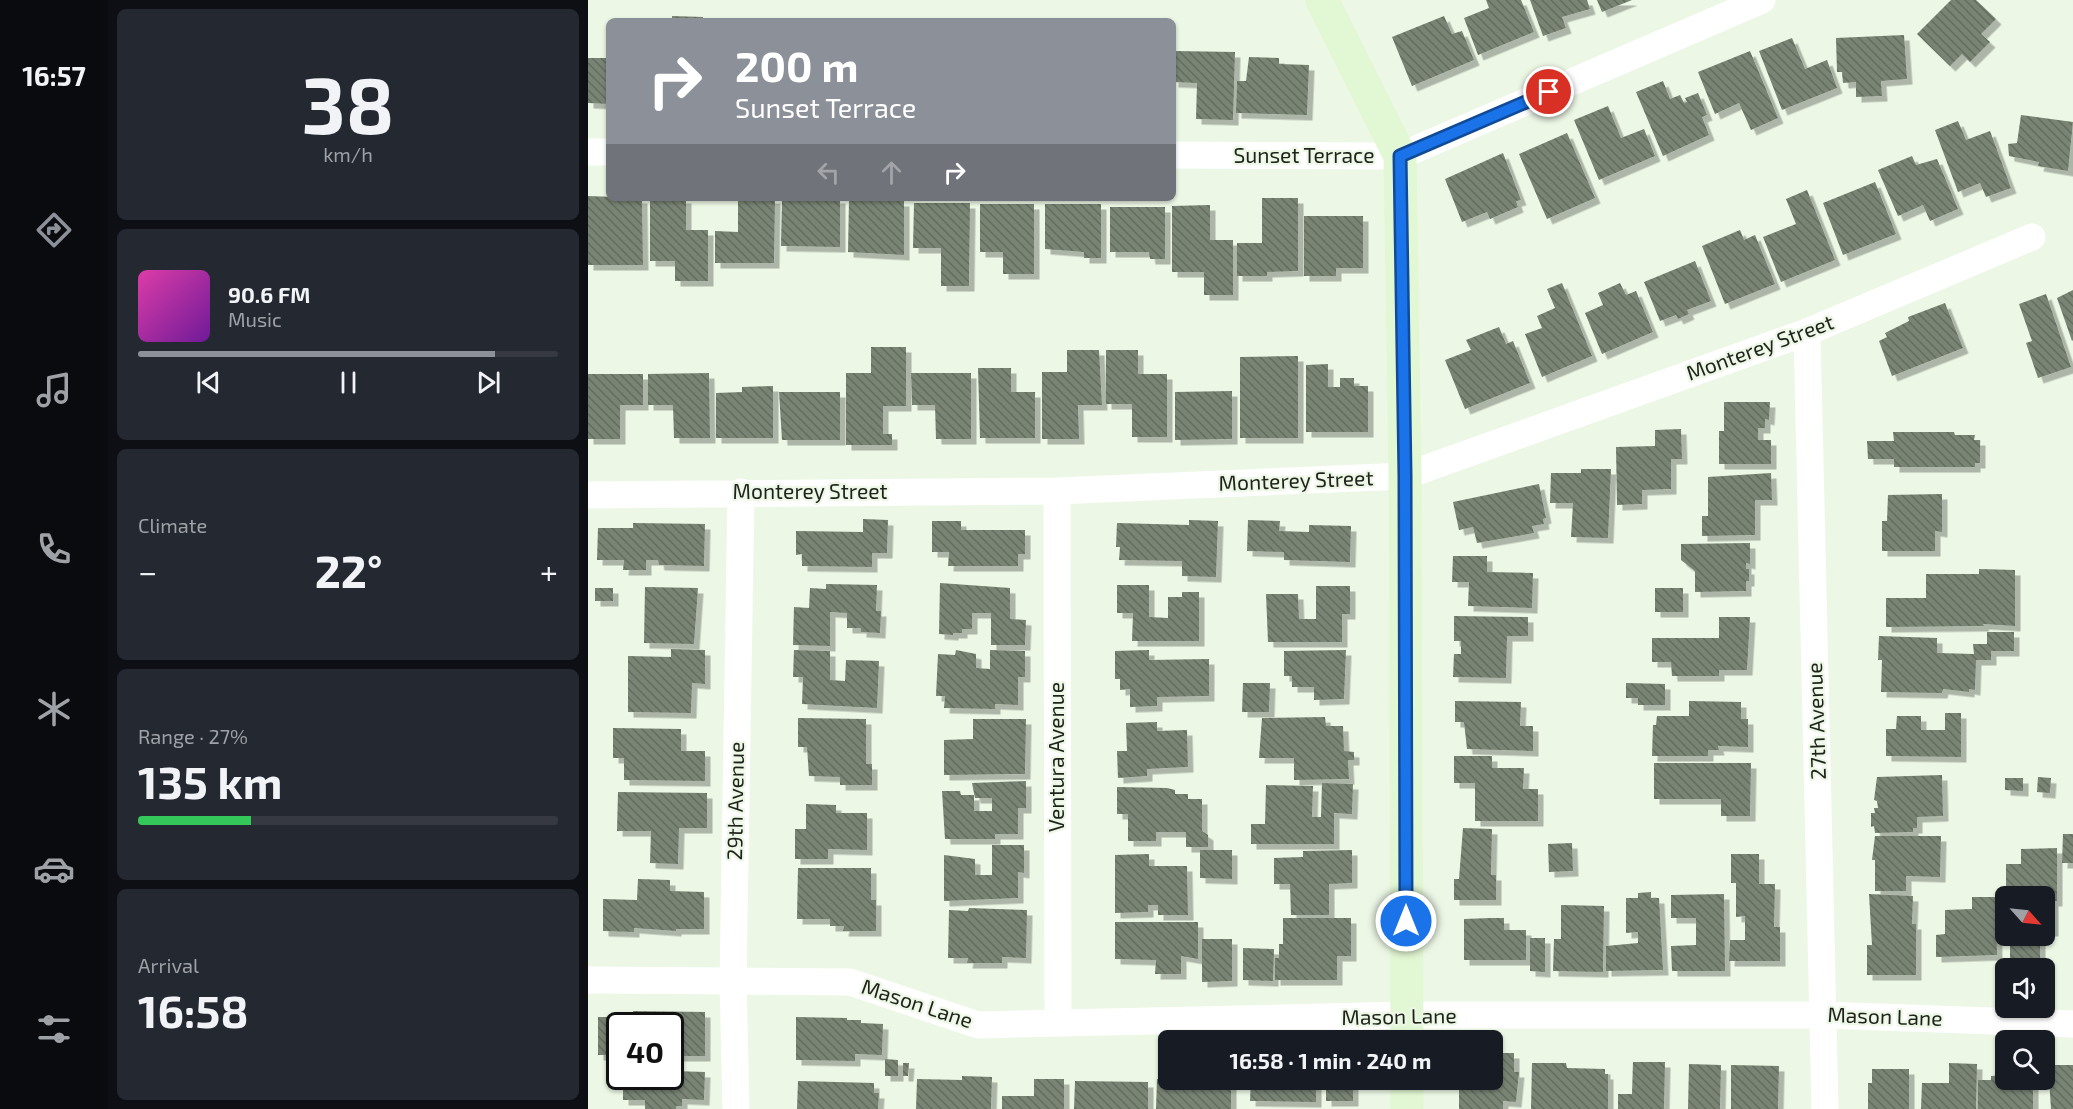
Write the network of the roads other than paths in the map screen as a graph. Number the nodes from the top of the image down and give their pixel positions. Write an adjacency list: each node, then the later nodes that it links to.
1 (1322, 0): 6 (street)
2 (1762, 0): 6 (street, Sunset Terrace)
3 (588, 152): 4 (street)
4 (606, 152)
5 (1176, 155): 6 (street, Sunset Terrace)
6 (1400, 156): 9 (street)
7 (2032, 237): 8 (street, Monterey Street)
8 (1807, 332): 9 (street, Monterey Street); 15 (street, 27th Avenue)
9 (1405, 476): 10 (street, Monterey Street); 18 (street)
10 (1057, 491): 11 (street, Monterey Street); 16 (street, Ventura Avenue)
11 (741, 492): 12 (street, Monterey Street); 14 (street, 29th Avenue)
12 (588, 495)
13 (588, 980): 14 (street, Mason Lane)
14 (733, 981): 16 (street, Mason Lane); 20 (street, 29th Avenue)
15 (1825, 1015): 17 (street, Mason Lane); 18 (street, Mason Lane); 22 (street, 27th Avenue)
16 (1058, 1023): 18 (street, Mason Lane)
17 (2073, 1024)
18 (1407, 1028)
19 (1407, 1090): 21 (street)
20 (736, 1109)
21 (1407, 1109)
22 (1825, 1109)

